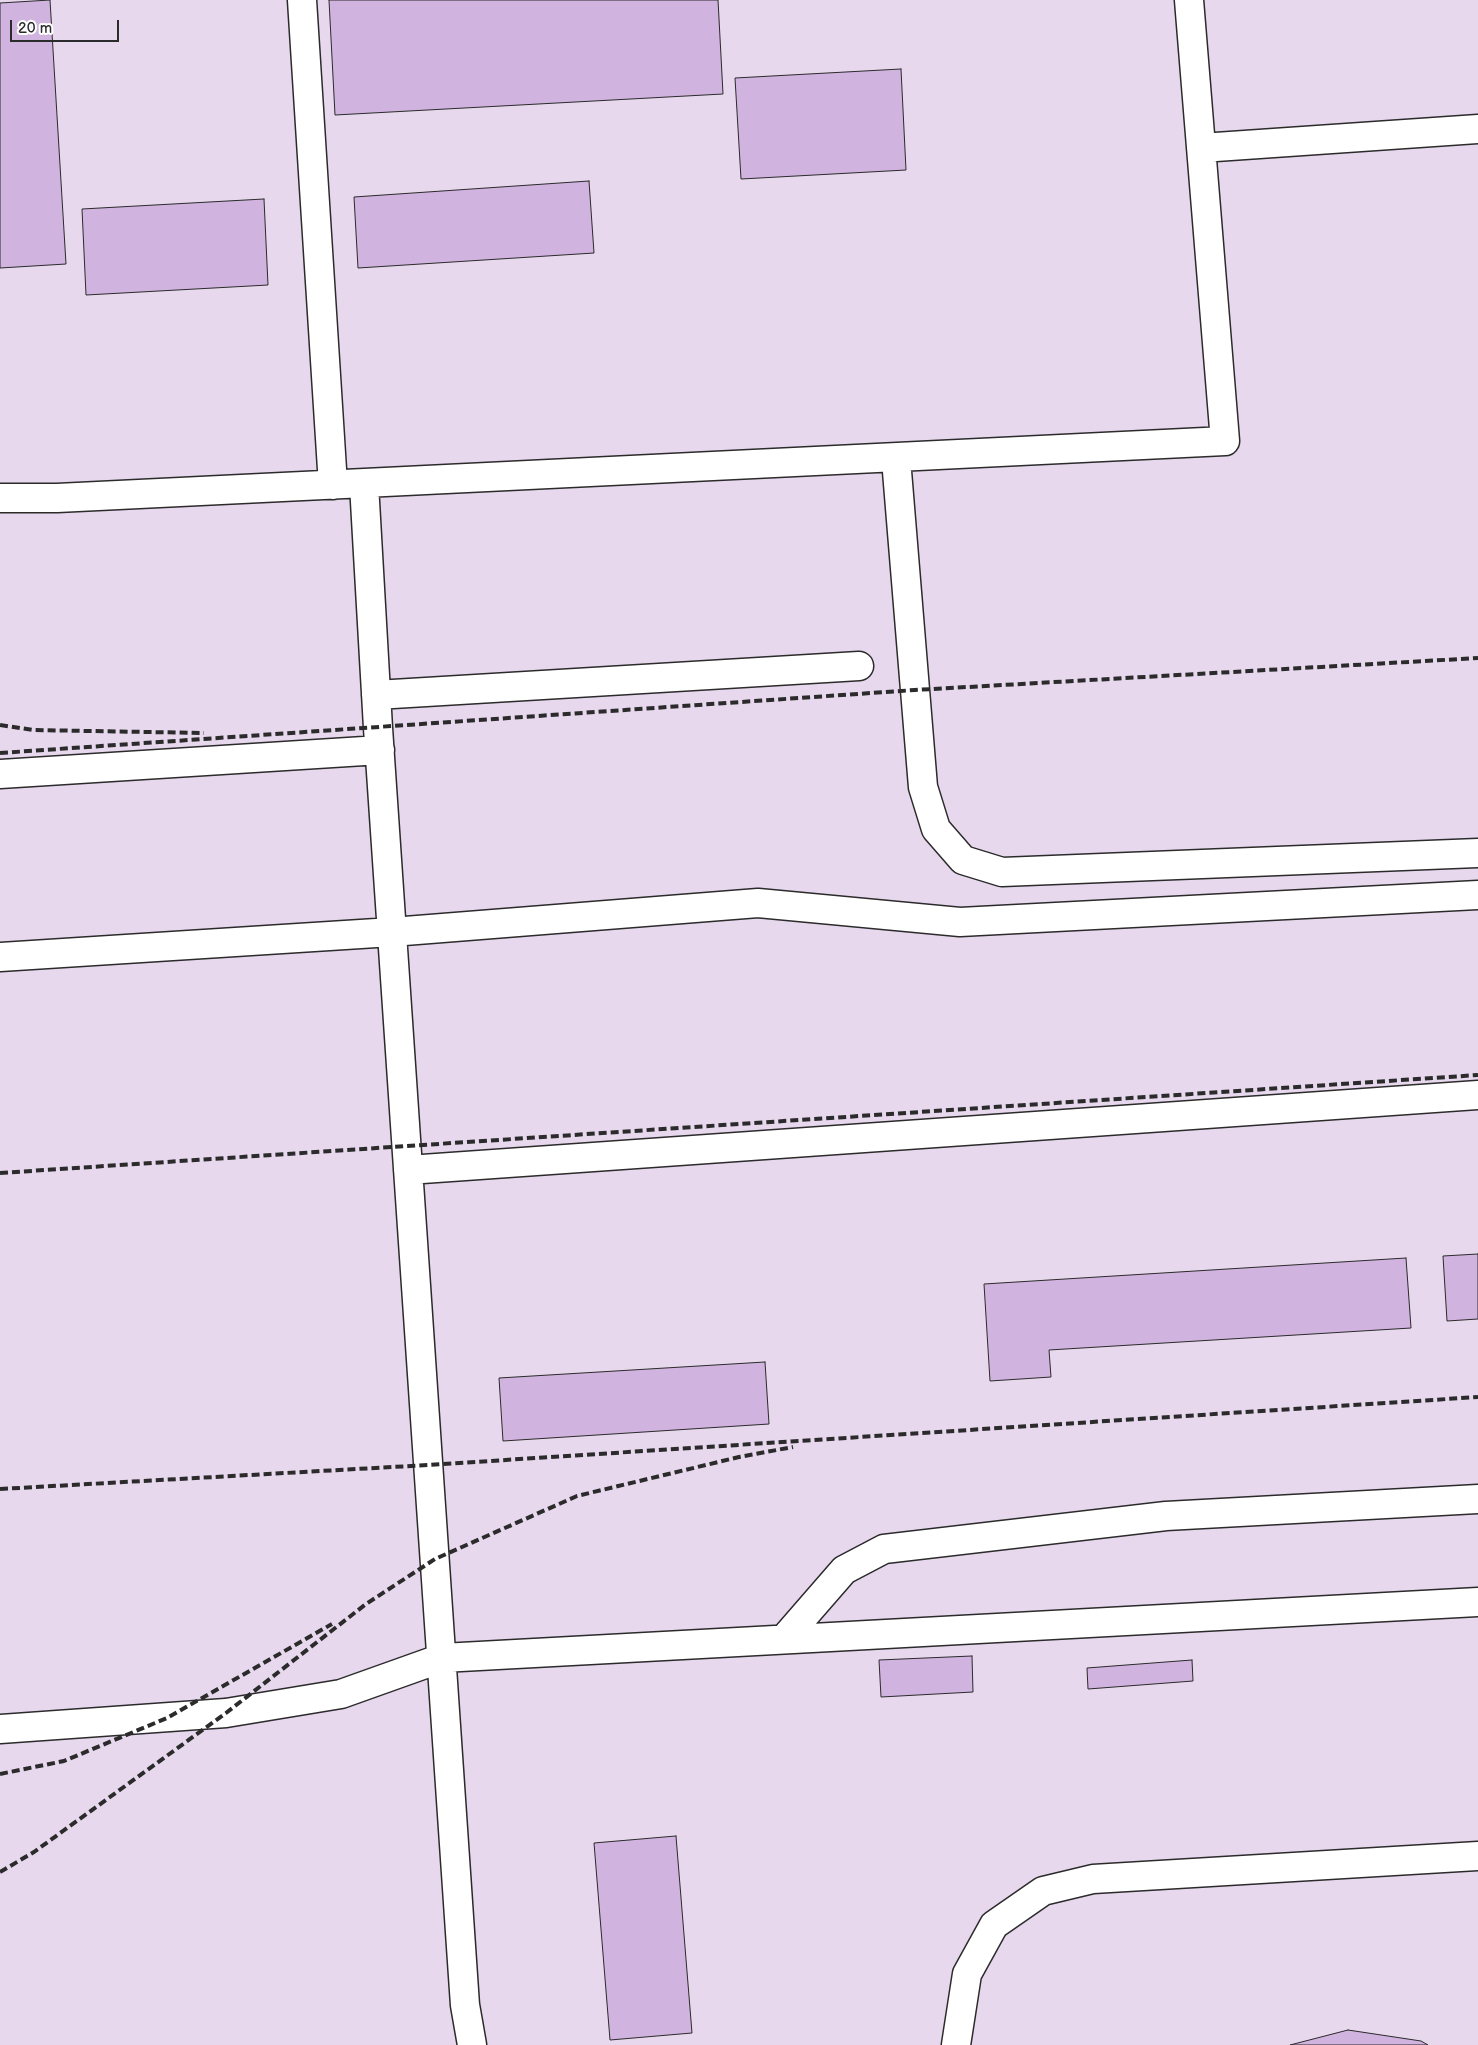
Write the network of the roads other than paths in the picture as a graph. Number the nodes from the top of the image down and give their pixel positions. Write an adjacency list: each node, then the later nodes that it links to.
1 (302, 0): 7 (lane)
2 (1188, 0): 4 (lane)
3 (1478, 130): 4 (lane)
4 (1201, 148): 5 (lane)
5 (896, 459): 6 (lane); 13 (lane)
6 (364, 484): 7 (lane); 10 (lane)
7 (333, 485): 8 (lane)
8 (0, 498)
9 (859, 666): 10 (lane)
10 (376, 695): 11 (lane)
11 (380, 750): 12 (lane); 15 (lane)
12 (0, 774)
13 (1478, 853)
14 (1478, 895): 15 (lane)
15 (392, 932): 16 (lane); 18 (lane)
16 (0, 957)
17 (1478, 1095): 18 (lane)
18 (408, 1170): 22 (lane)
19 (1478, 1499): 21 (lane)
20 (1478, 1602): 21 (lane)
21 (784, 1639): 22 (lane)
22 (442, 1658): 23 (lane); 25 (lane)
23 (0, 1729)
24 (1478, 1856): 26 (lane)
25 (472, 2045)
26 (956, 2045)

